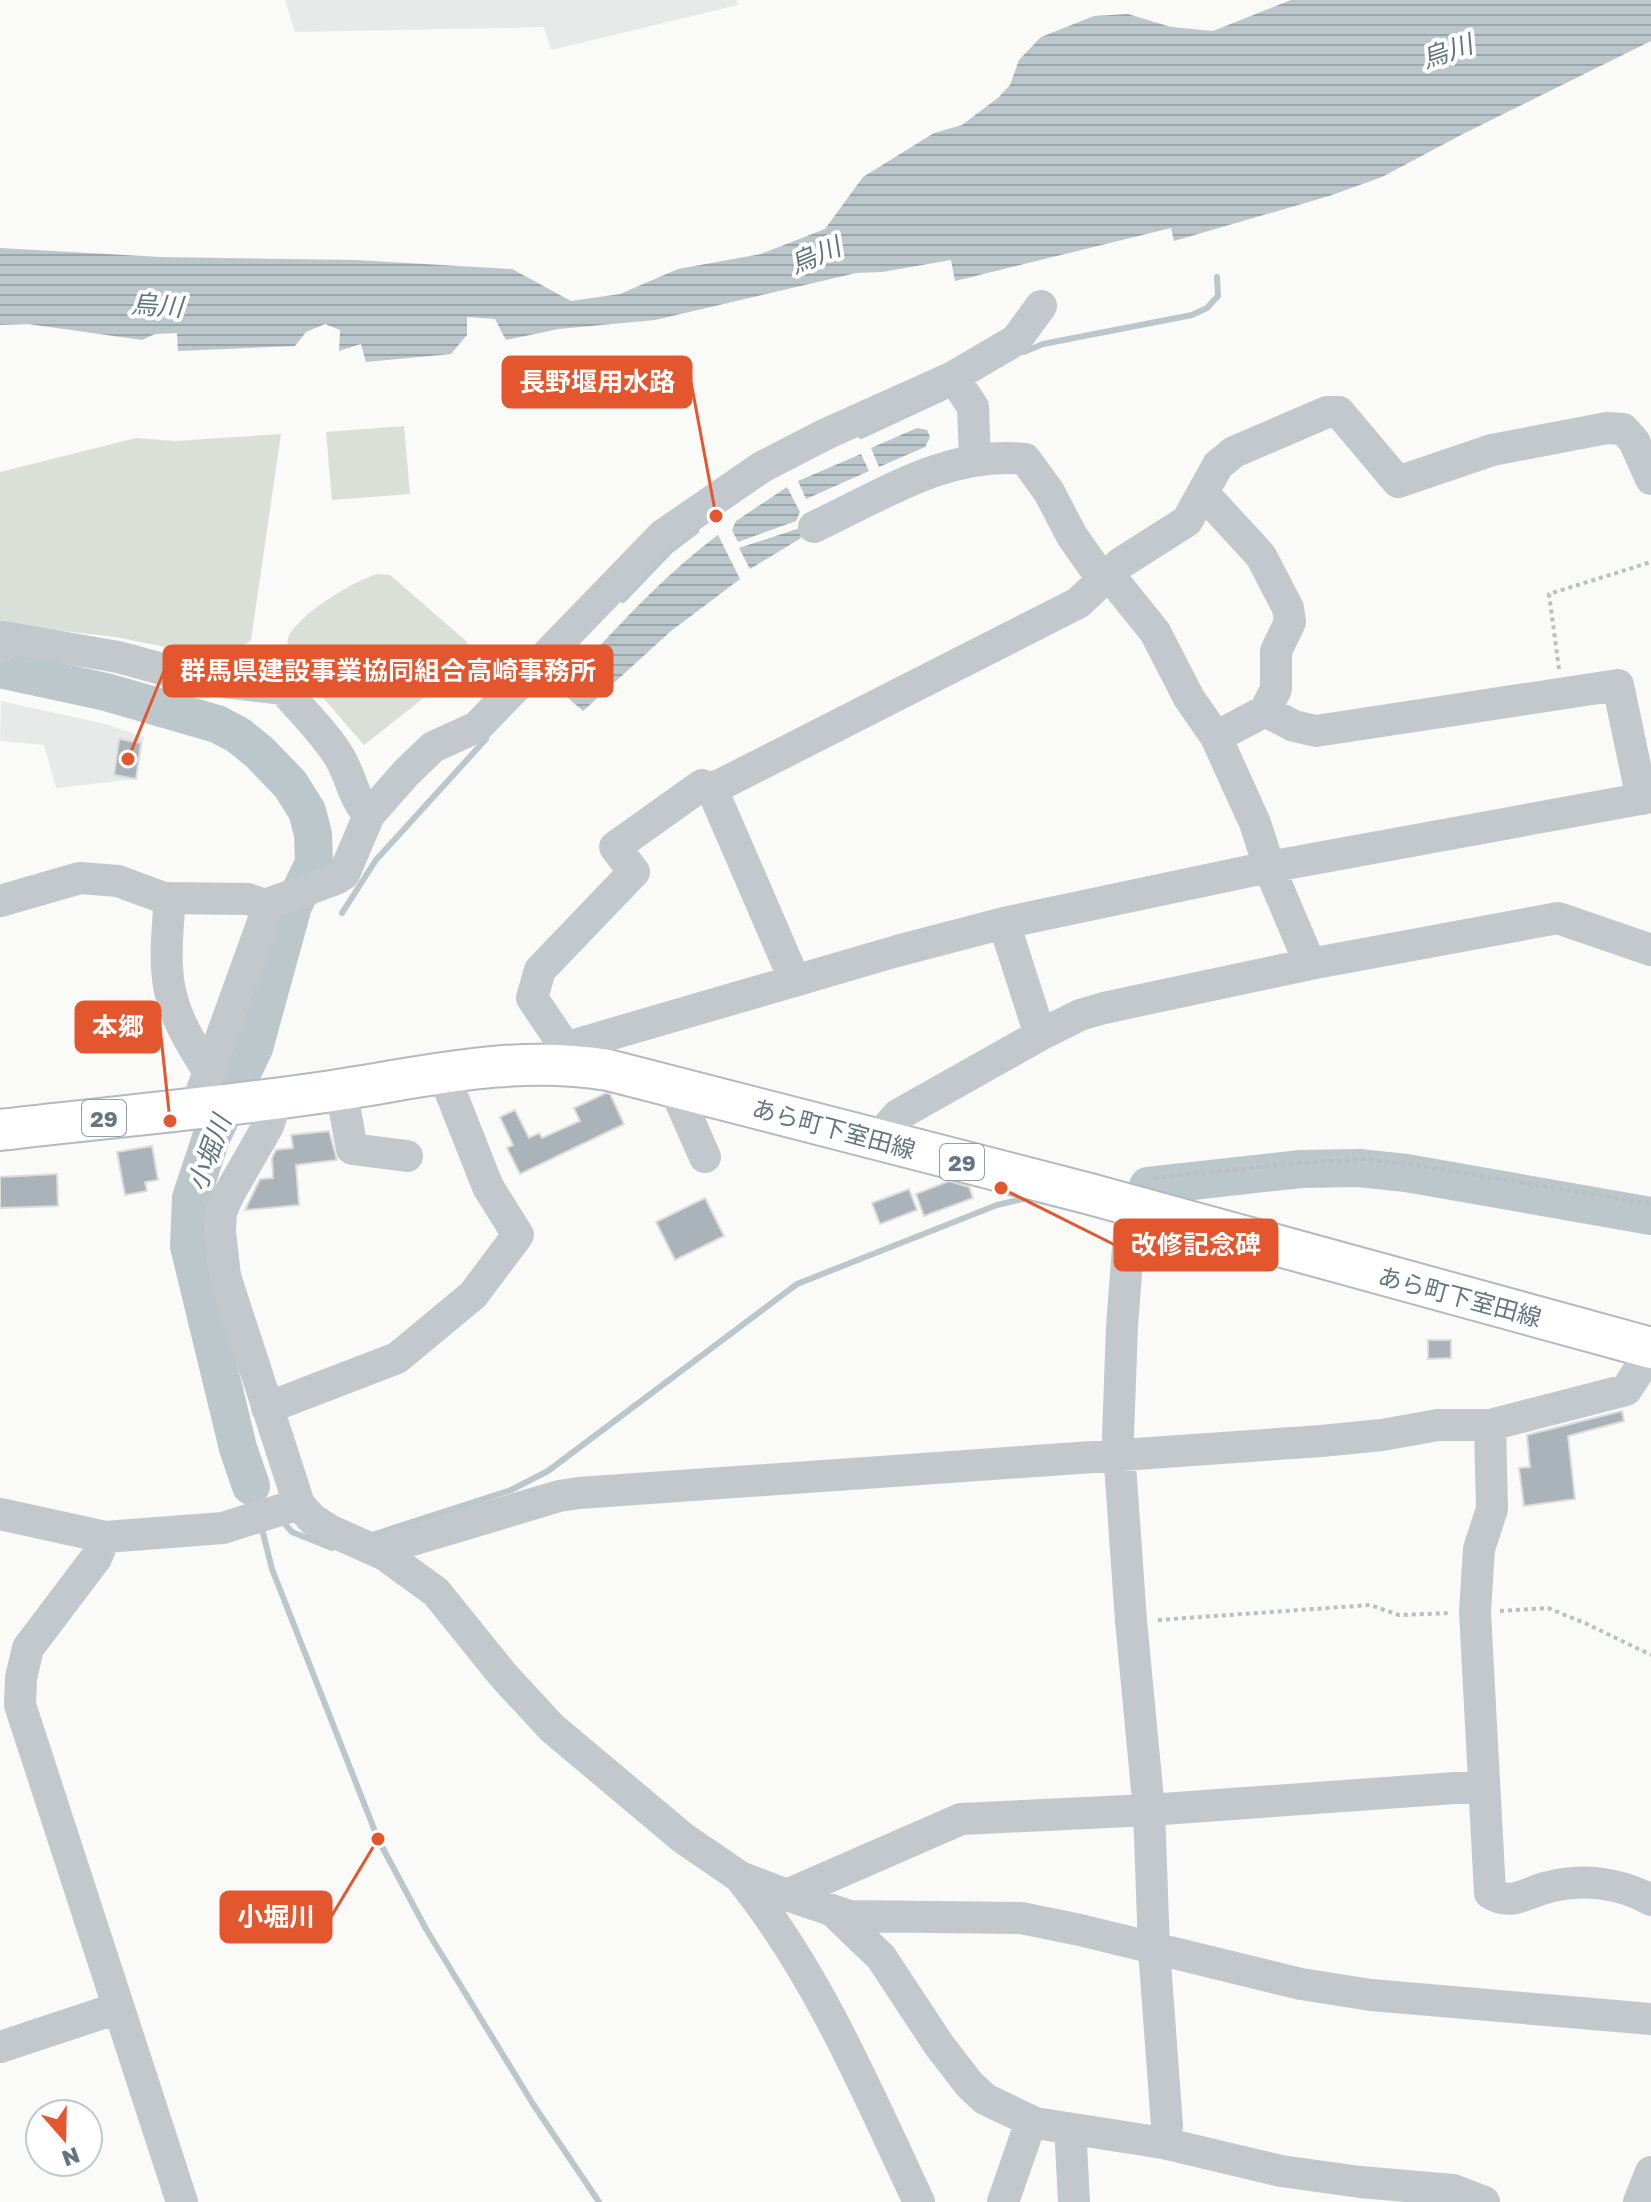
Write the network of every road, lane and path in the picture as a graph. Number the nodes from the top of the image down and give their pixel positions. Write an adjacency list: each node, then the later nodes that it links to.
1 (1041, 306): 2 (street)
2 (961, 389): 3 (street); 15 (street)
3 (975, 459): 6 (street); 8 (street)
4 (1651, 479): 5 (street)
5 (1204, 494): 8 (street); 11 (street)
6 (814, 527)
7 (1651, 562): 10 (path)
8 (1106, 576): 12 (street); 13 (street)
9 (0, 647): 15 (street)
10 (1561, 692): 11 (street); 14 (street)
11 (1265, 711): 12 (street)
12 (1216, 737): 16 (street)
13 (712, 789): 23 (street); 25 (street)
14 (1647, 798): 16 (street)
15 (369, 815): 19 (street)
16 (1269, 867): 20 (street); 22 (street)
17 (170, 898): 18 (street); 19 (street); 29 (street)
18 (0, 901)
19 (269, 904): 29 (street)
20 (1004, 923): 23 (street); 24 (street)
21 (1651, 950): 22 (street)
22 (1310, 964): 24 (street)
23 (795, 981): 25 (street)
24 (1040, 1035): 32 (street)
25 (556, 1056): 26 (main road, あら町下室田線 / 29); 27 (main road, あら町下室田線 / 29)
26 (443, 1073): 28 (main road, あら町下室田線 / 29); 38 (street)
27 (674, 1087): 32 (main road, あら町下室田線 / 29); 34 (street)
28 (341, 1089): 30 (main road, あら町下室田線 / 29); 33 (street)
29 (204, 1095): 30 (main road, あら町下室田線 / 29); 31 (main road, あら町下室田線 / 29)
30 (271, 1099): 38 (street)
31 (0, 1130)
32 (877, 1139): 35 (main road, あら町下室田線 / 29)
33 (407, 1156)
34 (705, 1157)
35 (1138, 1193): 36 (path); 37 (main road, あら町下室田線 / 29); 40 (street)
36 (1651, 1204)
37 (1649, 1347): 39 (street)
38 (267, 1408): 41 (street)
39 (1490, 1425): 40 (street); 45 (street)
40 (1120, 1456): 44 (street); 46 (street)
41 (294, 1504): 43 (street); 44 (street)
42 (0, 1514): 43 (street)
43 (105, 1537): 55 (street)
44 (364, 1546): 50 (street)
45 (1475, 1612): 46 (path); 47 (path); 48 (street)
46 (1131, 1621): 49 (street)
47 (1651, 1655)
48 (1483, 1786): 49 (street); 52 (street)
49 (1149, 1810): 51 (street); 54 (street)
50 (740, 1877): 51 (street); 63 (street)
51 (787, 1895): 53 (street)
52 (1651, 1900)
53 (832, 1910): 54 (street); 58 (street)
54 (1154, 1949): 56 (street); 60 (street)
55 (118, 2008): 57 (street); 62 (street)
56 (1651, 2019)
57 (0, 2047)
58 (1035, 2123): 59 (street); 64 (street)
59 (1074, 2130): 60 (street); 65 (street)
60 (1163, 2143): 66 (street)
61 (1651, 2172): 67 (street)
62 (182, 2202)
63 (919, 2202)
64 (1003, 2202)
65 (1074, 2202)
66 (1484, 2202)
67 (1639, 2202)

